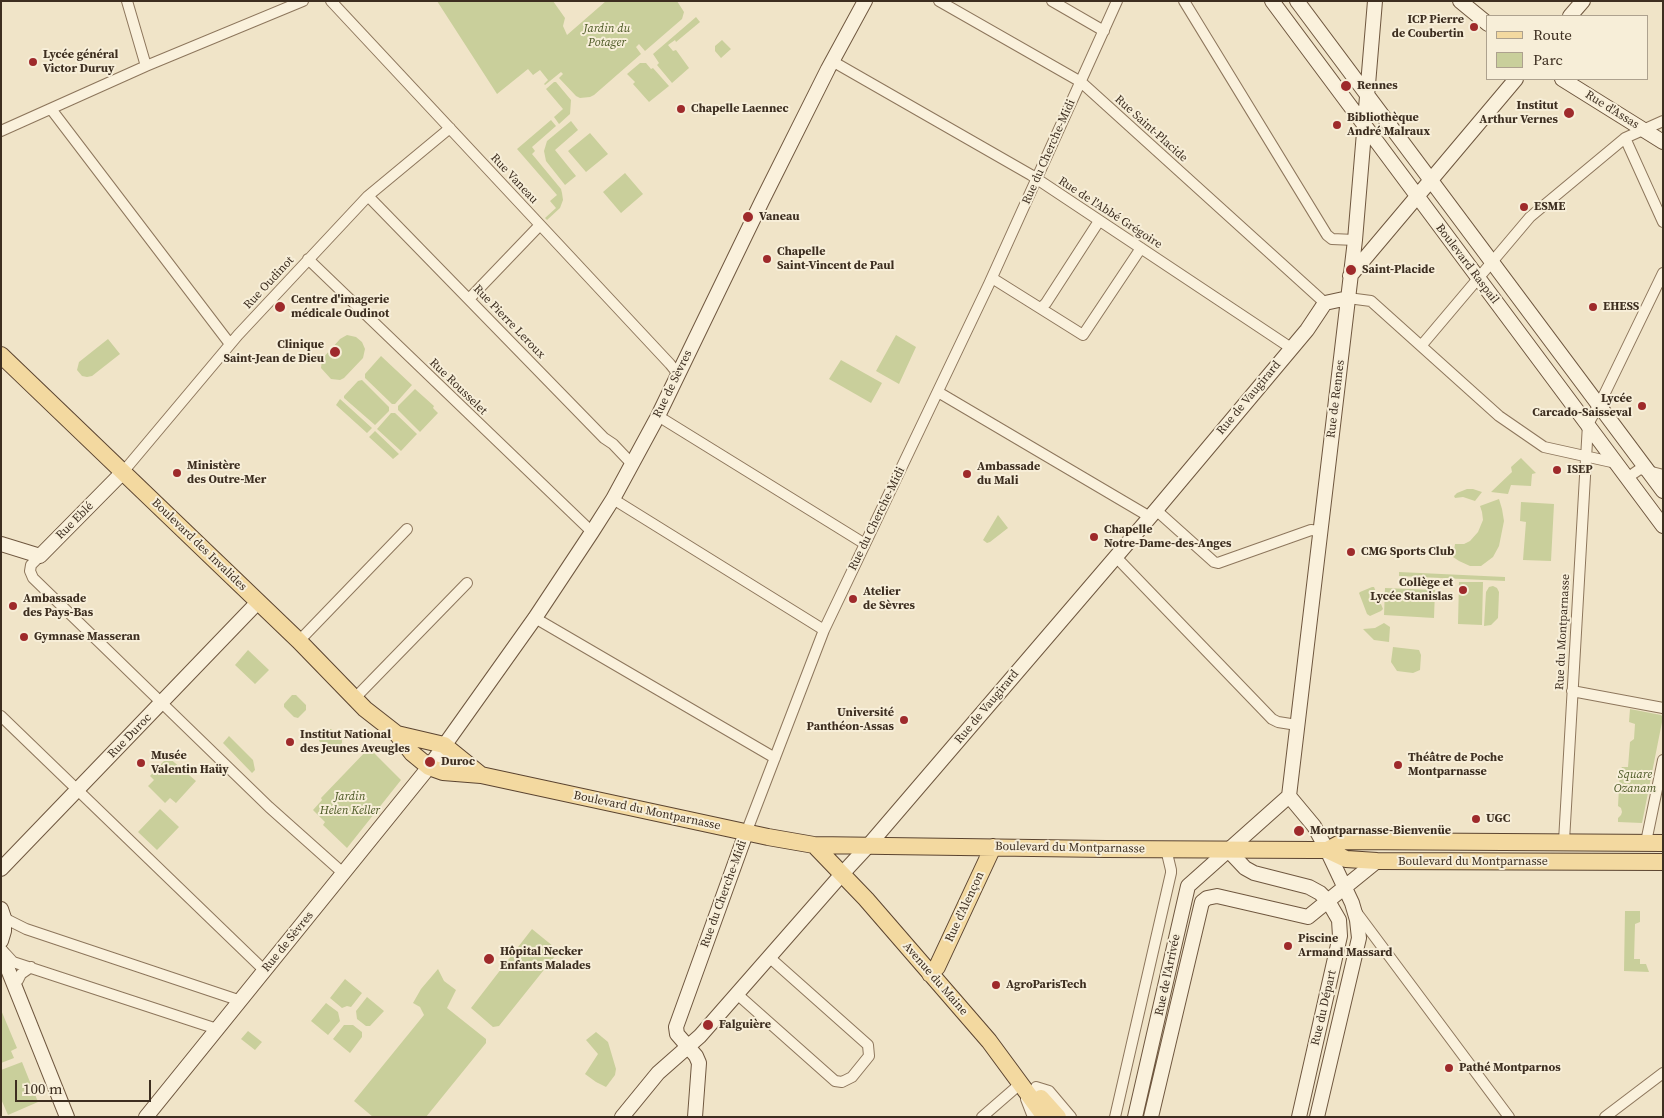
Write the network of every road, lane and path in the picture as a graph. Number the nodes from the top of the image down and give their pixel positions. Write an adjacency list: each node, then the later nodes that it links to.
1 (127, 1): 18 (street)
2 (303, 1): 18 (street)
3 (331, 1): 25 (street, Rue Vaneau)
4 (864, 1): 17 (main road, Rue de Sèvres)
5 (939, 1): 21 (street, Rue Saint-Placide)
6 (1052, 1): 16 (street)
7 (1117, 1): 16 (street, Rue du Cherche-Midi)
8 (1184, 1): 39 (street)
9 (1272, 1): 26 (main road, Boulevard Raspail)
10 (1297, 1): 22 (main road, Boulevard Raspail)
11 (1375, 1): 22 (main road, Rue de Rennes)
12 (1460, 1): 15 (main road)
13 (1582, 1): 14 (main road)
14 (1571, 15)
15 (1486, 22)
16 (1104, 31): 21 (street, Rue du Cherche-Midi)
17 (832, 61): 31 (street, Rue de l'Abbé Grégoire); 55 (main road, Rue de Sèvres)
18 (146, 66): 23 (street)
19 (1515, 80): 32 (main road)
20 (1564, 80): 27 (main road, Rue d'Assas)
21 (1081, 82): 31 (street, Rue du Cherche-Midi); 49 (street, Rue Saint-Placide)
22 (1368, 94): 26 (main road, Rue de Rennes); 32 (main road, Boulevard Raspail)
23 (51, 109): 28 (street); 51 (street)
24 (1663, 121): 27 (street)
25 (450, 128): 33 (street, Rue Oudinot); 37 (street, Rue Vaneau)
26 (1365, 128): 34 (main road, Boulevard Raspail); 39 (main road, Rue de Rennes)
27 (1643, 130): 29 (street); 30 (main road, Rue d'Assas)
28 (1, 131)
29 (1625, 138): 36 (street); 42 (street)
30 (1663, 142)
31 (1037, 179): 35 (street, Rue de l'Abbé Grégoire); 45 (street, Rue du Cherche-Midi)
32 (1430, 179): 34 (main road); 42 (main road, Boulevard Raspail)
33 (368, 196): 41 (street, Rue Oudinot); 48 (street, Rue Pierre Leroux)
34 (1416, 196): 38 (main road); 46 (main road, Boulevard Raspail)
35 (1099, 221): 40 (street, Rue de l'Abbé Grégoire); 50 (street)
36 (1663, 222)
37 (540, 225): 48 (street); 55 (street, Rue Vaneau)
38 (1381, 238): 39 (main road); 44 (main road)
39 (1355, 240): 44 (main road, Rue de Rennes)
40 (1141, 248): 50 (street); 53 (street, Rue de l'Abbé Grégoire)
41 (308, 259): 51 (street, Rue Oudinot); 73 (street, Rue Rousselet)
42 (1491, 261): 46 (street); 57 (main road, Boulevard Raspail)
43 (1663, 273): 57 (street)
44 (1350, 276): 47 (main road, Rue de Rennes)
45 (992, 278): 50 (street); 56 (street, Rue du Cherche-Midi)
46 (1478, 278): 52 (street); 59 (main road, Boulevard Raspail)
47 (1348, 298): 49 (main road); 52 (street); 72 (main road, Rue de Rennes)
48 (469, 299): 62 (street, Rue Pierre Leroux)
49 (1325, 303): 53 (main road, Rue de Vaugirard)
50 (1041, 308)
51 (230, 344): 64 (street, Rue Oudinot)
52 (1421, 346): 60 (street)
53 (1291, 348): 69 (main road, Rue de Vaugirard)
54 (1, 355): 64 (main road, Boulevard des Invalides)
55 (678, 374): 58 (main road, Rue de Sèvres)
56 (938, 392): 69 (street); 75 (street, Rue du Cherche-Midi)
57 (1599, 405): 59 (street); 63 (main road, Boulevard Raspail)
58 (658, 416): 62 (main road, Rue de Sèvres); 75 (street)
59 (1588, 424): 60 (street, Rue du Montparnasse); 61 (main road, Boulevard Raspail)
60 (1586, 455): 61 (street); 83 (street, Rue du Montparnasse)
61 (1616, 463): 66 (main road, Boulevard Raspail)
62 (632, 464): 68 (main road, Rue de Sèvres)
63 (1648, 471): 65 (street); 66 (street); 67 (main road, Boulevard Raspail)
64 (123, 472): 76 (main road, Rue Eblé); 79 (main road, Boulevard des Invalides)
65 (1663, 475)
66 (1627, 478): 70 (main road, Boulevard Raspail)
67 (1663, 491)
68 (613, 499): 73 (main road, Rue de Sèvres); 81 (street)
69 (1153, 514): 72 (street); 77 (main road, Rue de Vaugirard)
70 (1663, 526)
71 (407, 529): 82 (street)
72 (1320, 531): 88 (main road, Rue de Rennes)
73 (592, 532): 80 (main road, Rue de Sèvres)
74 (1, 544): 76 (main road)
75 (865, 544): 81 (street, Rue du Cherche-Midi)
76 (40, 556): 85 (street, Rue Eblé)
77 (1115, 556): 88 (street); 103 (main road, Rue de Vaugirard)
78 (467, 583): 84 (street)
79 (258, 602): 82 (main road, Boulevard des Invalides); 85 (main road, Rue Duroc)
80 (535, 618): 90 (main road, Rue de Sèvres); 91 (street)
81 (824, 630): 91 (street, Rue du Cherche-Midi)
82 (299, 641): 84 (main road, Boulevard des Invalides)
83 (1572, 691): 86 (street); 99 (street, Rue du Montparnasse)
84 (355, 698): 89 (main road, Boulevard des Invalides)
85 (161, 703): 96 (main road, Rue Duroc); 112 (street)
86 (1663, 708)
87 (1, 716): 96 (street)
88 (1297, 725): 97 (main road, Rue de Rennes)
89 (397, 734): 90 (main road, Boulevard des Invalides); 93 (main road, Boulevard des Invalides)
90 (444, 745): 93 (main road, Rue de Sèvres); 94 (main road, Boulevard du Montparnasse)
91 (775, 758): 98 (street, Rue du Cherche-Midi)
92 (1663, 760): 95 (street)
93 (429, 767): 94 (main road, Boulevard du Montparnasse); 112 (main road, Rue de Sèvres)
94 (481, 775): 98 (main road, Boulevard du Montparnasse)
95 (1661, 775): 100 (street)
96 (77, 790): 111 (main road, Rue Duroc); 122 (street)
97 (1289, 796): 106 (main road, Rue de l'Arrivée); 107 (main road, Rue du Départ)
98 (746, 833): 102 (main road, Boulevard du Montparnasse); 128 (main road, Rue du Cherche-Midi)
99 (1564, 841): 100 (main road, Boulevard du Montparnasse); 107 (main road, Boulevard du Montparnasse); 109 (main road, Boulevard du Montparnasse)
100 (1646, 842): 101 (main road, Boulevard du Montparnasse)
101 (1663, 843)
102 (814, 845): 103 (main road, Boulevard du Montparnasse); 113 (main road)
103 (868, 846): 104 (main road, Boulevard du Montparnasse); 113 (main road, Rue de Vaugirard)
104 (993, 847): 105 (main road, Boulevard du Montparnasse); 123 (main road, Rue d'Alençon)
105 (1166, 849): 106 (main road, Boulevard du Montparnasse); 140 (street, Rue de l'Arrivée)
106 (1228, 850): 107 (main road, Boulevard du Montparnasse); 115 (main road); 141 (main road, Rue de l'Arrivée)
107 (1327, 850): 108 (main road, Boulevard du Montparnasse); 114 (main road, Rue du Départ)
108 (1377, 861): 109 (main road, Boulevard du Montparnasse); 114 (main road)
109 (1562, 862): 110 (main road, Boulevard du Montparnasse)
110 (1663, 862)
111 (1, 869)
112 (343, 873): 122 (main road, Rue de Sèvres)
113 (842, 874): 120 (main road, Rue de Vaugirard); 123 (main road, Avenue du Maine)
114 (1345, 887): 115 (main road); 116 (main road, Rue du Départ)
115 (1328, 901): 142 (main road, Rue de l'Arrivée); 143 (main road, Rue du Départ)
116 (1352, 903): 144 (main road, Rue du Départ); 145 (street)
117 (2, 914): 118 (main road); 126 (street)
118 (1, 941)
119 (1, 950): 121 (street); 124 (main road)
120 (769, 958): 125 (main road, Rue de Vaugirard); 125 (street)
121 (30, 967): 124 (street); 127 (street)
122 (265, 971): 126 (main road, Rue de Sèvres)
123 (934, 971): 130 (main road, Avenue du Maine)
124 (14, 984): 131 (main road)
125 (737, 994): 128 (main road, Rue de Vaugirard)
126 (241, 1001): 127 (main road, Rue de Sèvres)
127 (217, 1029): 132 (main road, Rue de Sèvres)
128 (688, 1047): 133 (main road, Rue de Vaugirard); 134 (main road, Rue du Cherche-Midi)
129 (1663, 1073): 146 (street)
130 (1026, 1086): 135 (street); 136 (street, Avenue du Maine); 137 (main road, Avenue du Maine); 138 (main road, Avenue du Maine); 139 (street)
131 (67, 1117)
132 (146, 1117)
133 (622, 1117)
134 (695, 1117)
135 (982, 1117)
136 (1033, 1117)
137 (1045, 1117)
138 (1058, 1117)
139 (1071, 1117)
140 (1115, 1117)
141 (1135, 1117)
142 (1151, 1117)
143 (1299, 1117)
144 (1317, 1117)
145 (1509, 1117)
146 (1605, 1117)

